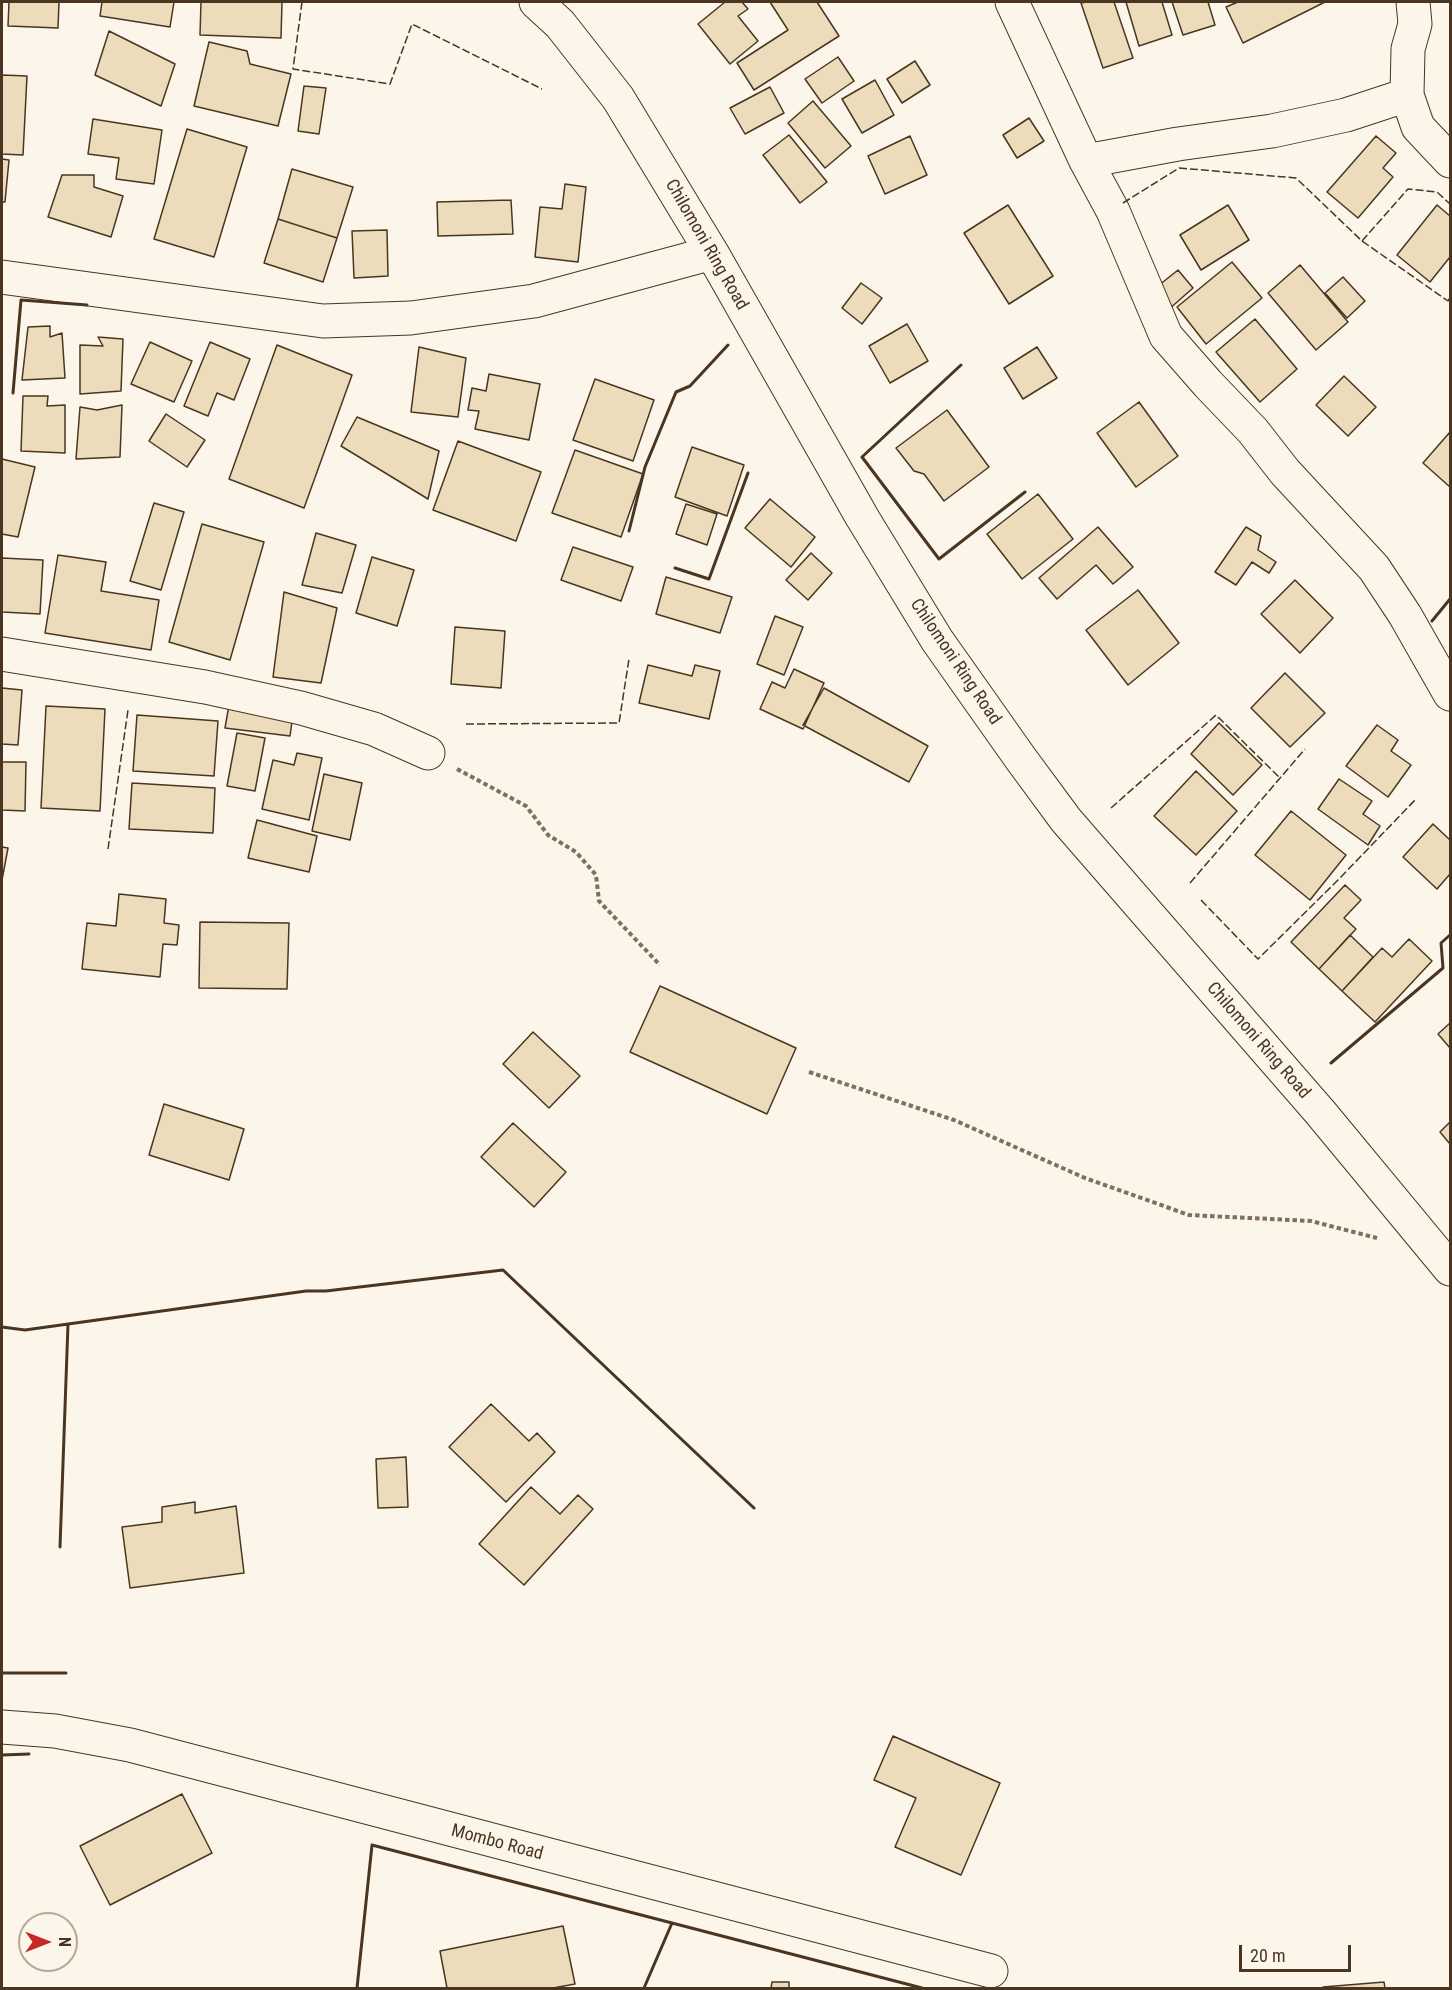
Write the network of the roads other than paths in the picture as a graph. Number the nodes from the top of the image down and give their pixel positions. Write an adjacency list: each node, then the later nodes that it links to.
1 (536, 2): 7 (street, Chilomoni Ring Road)
2 (1012, 2): 5 (street)
3 (1413, 2): 4 (street)
4 (1407, 95): 5 (street); 6 (street)
5 (1086, 161): 10 (street)
6 (1450, 161)
7 (711, 253): 8 (street); 12 (street, Chilomoni Ring Road)
8 (2, 277)
9 (2, 654): 11 (street)
10 (1450, 694)
11 (428, 753)
12 (1450, 1269)
13 (2, 1726): 14 (street, Mombo Road)
14 (991, 1971)

